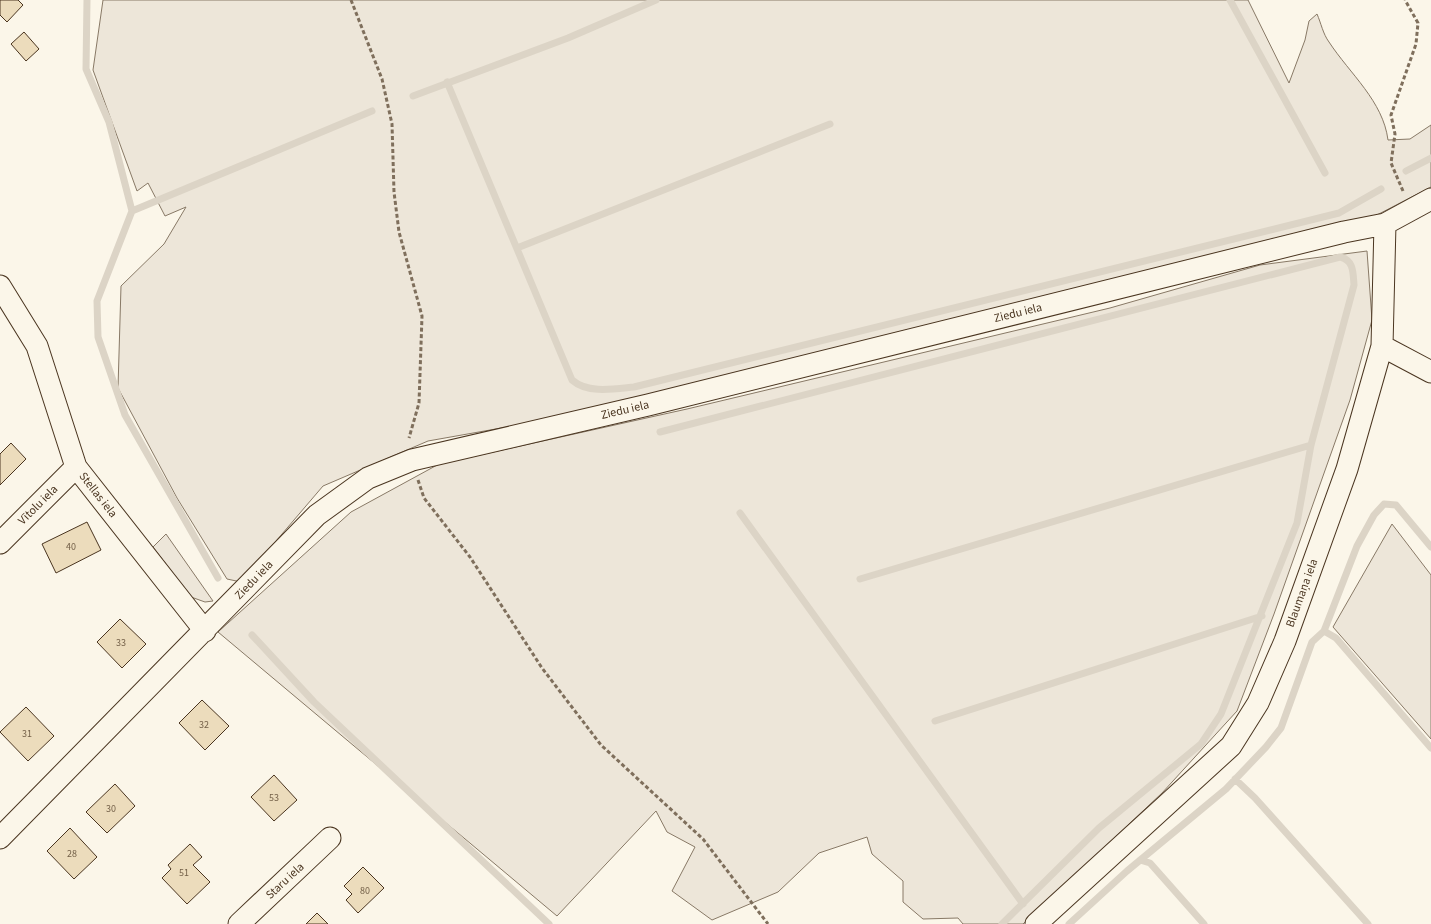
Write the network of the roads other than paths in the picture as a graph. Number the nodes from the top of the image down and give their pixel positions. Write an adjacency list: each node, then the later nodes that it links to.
1 (1431, 199): 2 (street)
2 (1385, 224): 4 (street, Blaumaņa iela); 8 (street, Ziedu iela)
3 (0, 286): 6 (street, Stellas iela)
4 (1382, 346): 5 (street); 12 (street, Blaumaņa iela)
5 (1431, 372)
6 (76, 467): 7 (street, Vītolu iela); 8 (street, Stellas iela)
7 (0, 543)
8 (205, 631): 9 (street, Ziedu iela)
9 (0, 838)
10 (330, 838): 11 (street, Staru iela)
11 (239, 924)
12 (1036, 924)

